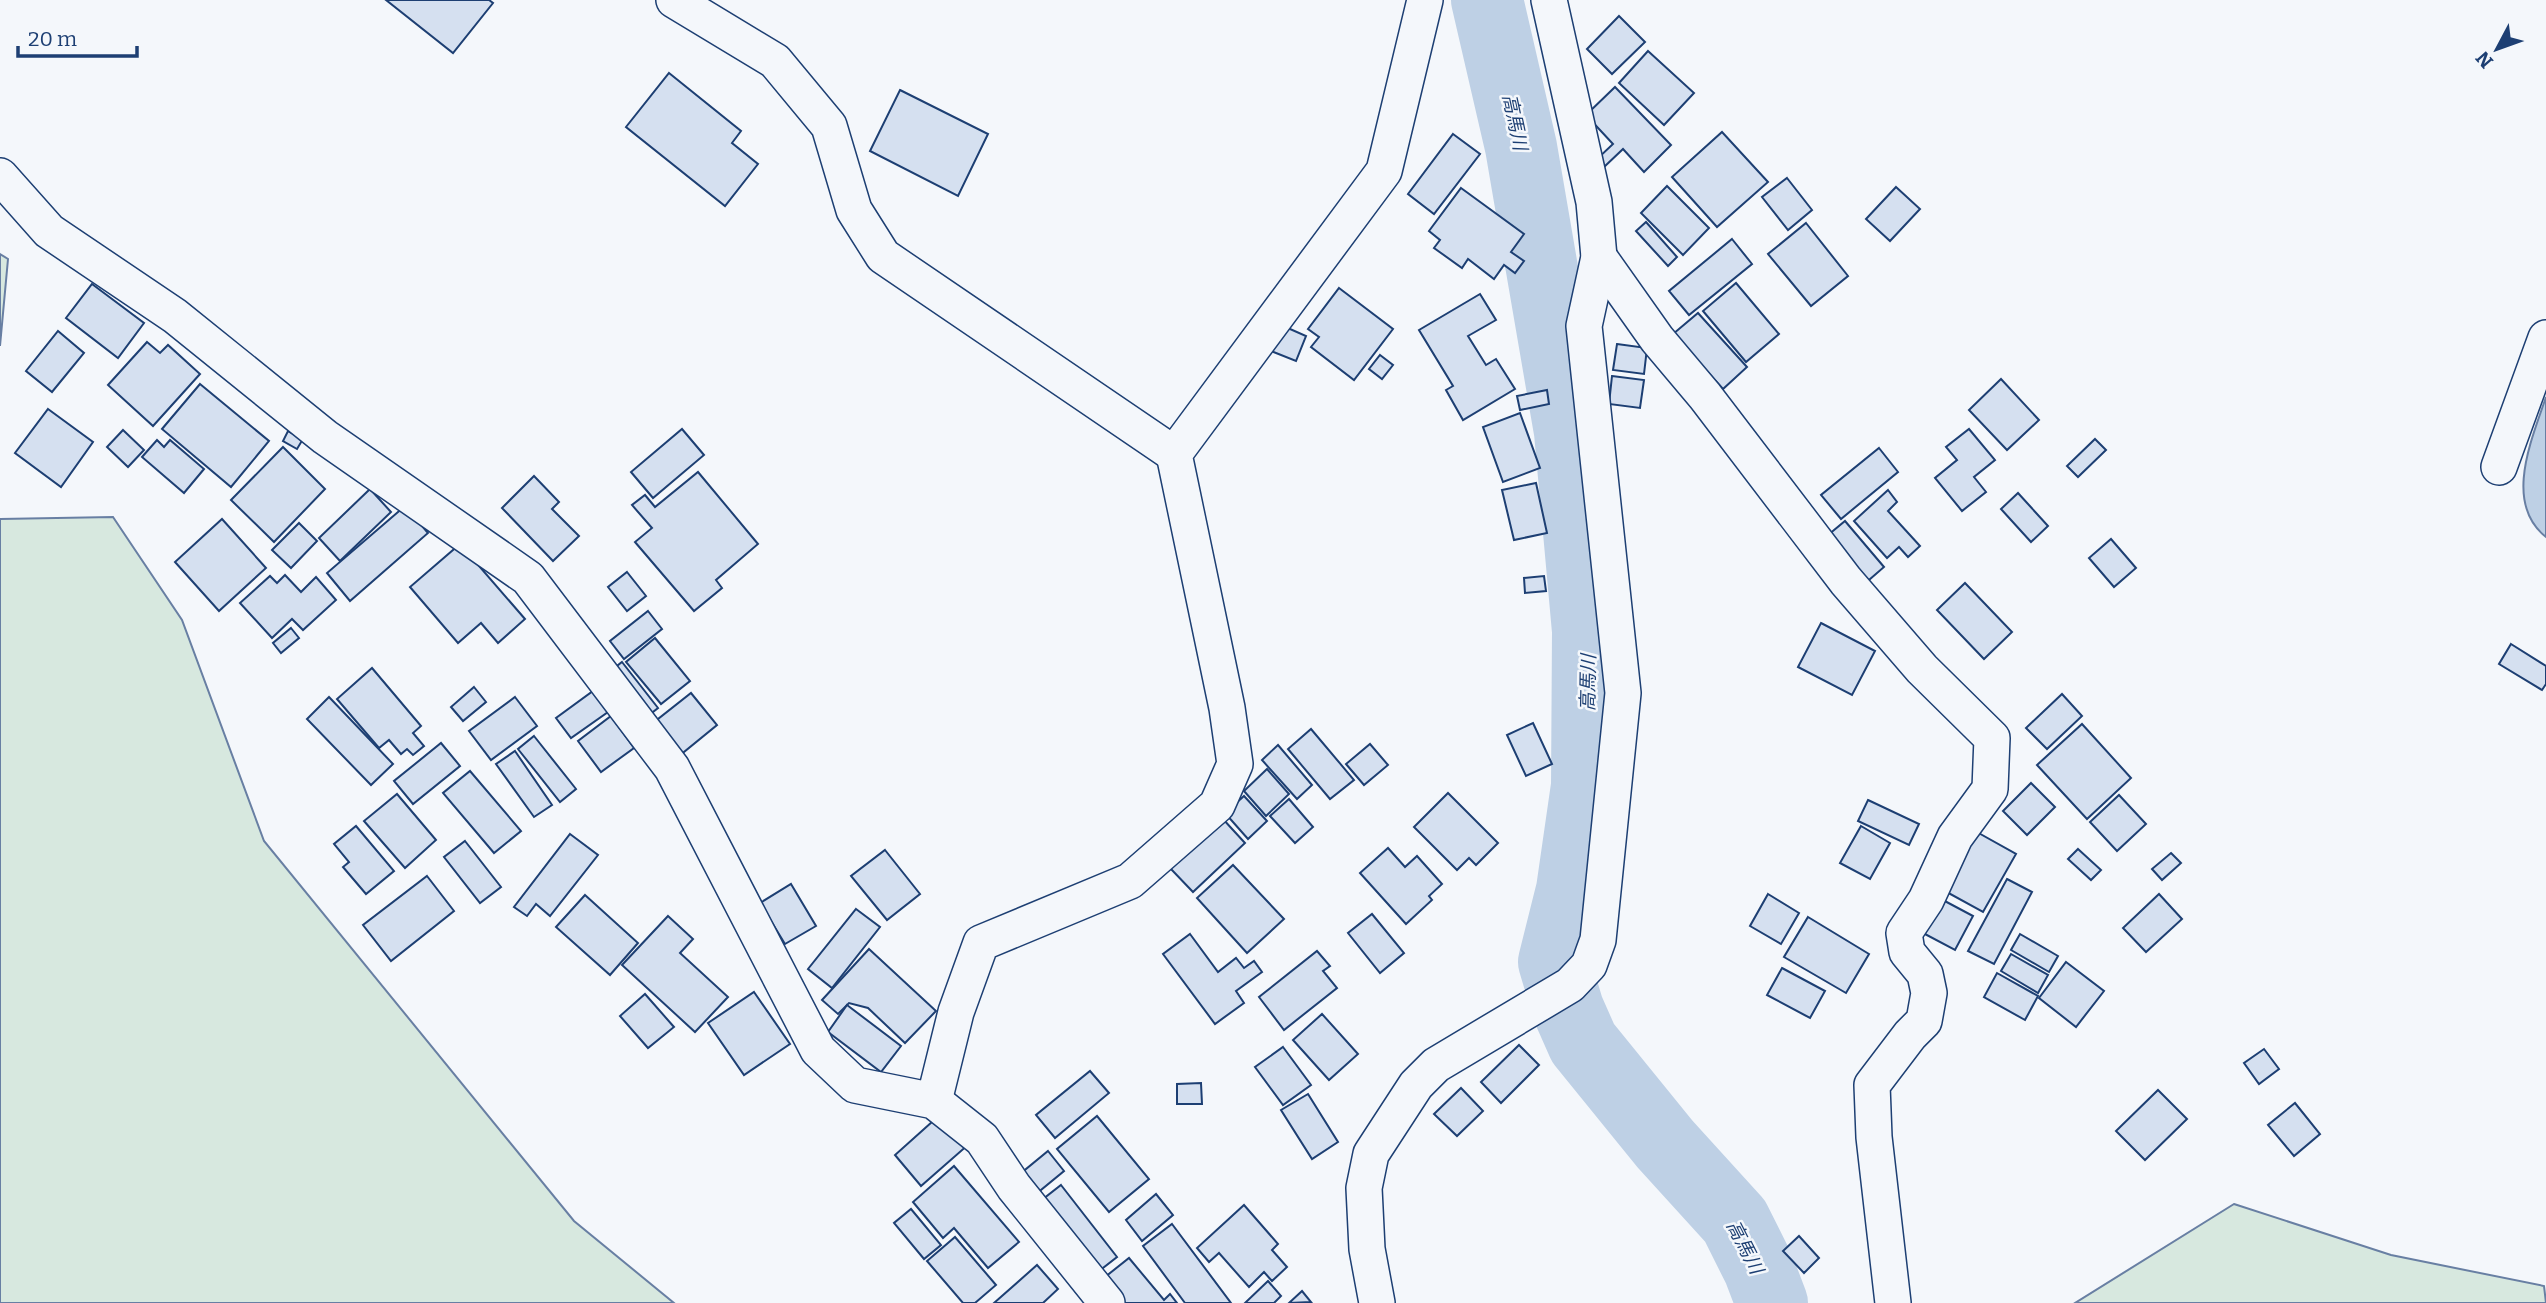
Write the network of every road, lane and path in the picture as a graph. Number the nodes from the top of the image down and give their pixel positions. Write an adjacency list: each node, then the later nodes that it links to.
1 (674, 0): 9 (street)
2 (1424, 0): 9 (street)
3 (1549, 0): 7 (street)
4 (0, 176): 6 (street)
5 (0, 216): 6 (street)
6 (49, 231): 11 (street)
7 (1599, 257): 13 (street); 14 (street)
8 (2546, 338): 10 (street)
9 (1174, 454): 11 (street)
10 (2499, 467)
11 (934, 1101): 12 (street)
12 (1107, 1303)
13 (1377, 1303)
14 (1893, 1303)

